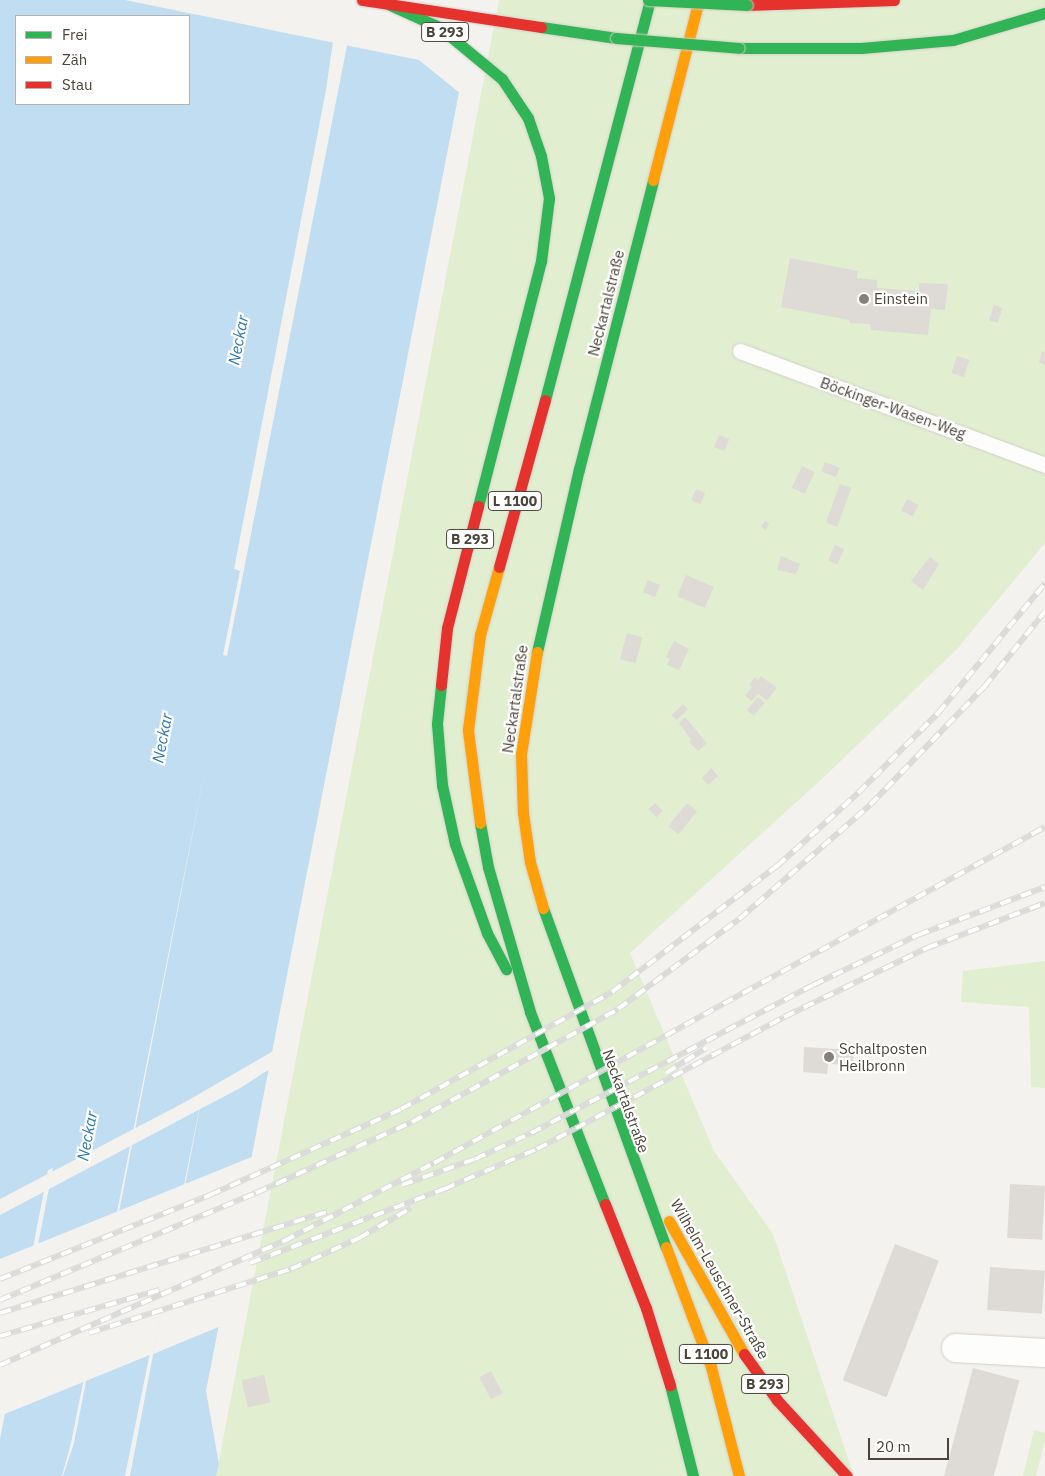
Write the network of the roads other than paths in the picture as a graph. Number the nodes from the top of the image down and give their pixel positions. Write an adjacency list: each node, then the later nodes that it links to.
1 (362, 0): 5 (main road, B 293)
2 (649, 0): 4 (main road, bridge); 9 (main road, L 1100)
3 (699, 0): 10 (main road, Neckartalstraße / B 293)
4 (894, 0)
5 (390, 5): 6 (main road, bridge); 9 (main road, B 293)
6 (1045, 12)
7 (740, 351): 8 (lane, Böckinger-Wasen-Weg)
8 (1045, 465)
9 (530, 1012): 13 (main road, B 293)
10 (632, 1160): 14 (main road, Neckartalstraße / L 1100); 15 (main road, Wilhelm-Leuschner-Straße / B 293)
11 (956, 1348): 12 (street)
12 (1045, 1353)
13 (693, 1476)
14 (739, 1476)
15 (847, 1476)

